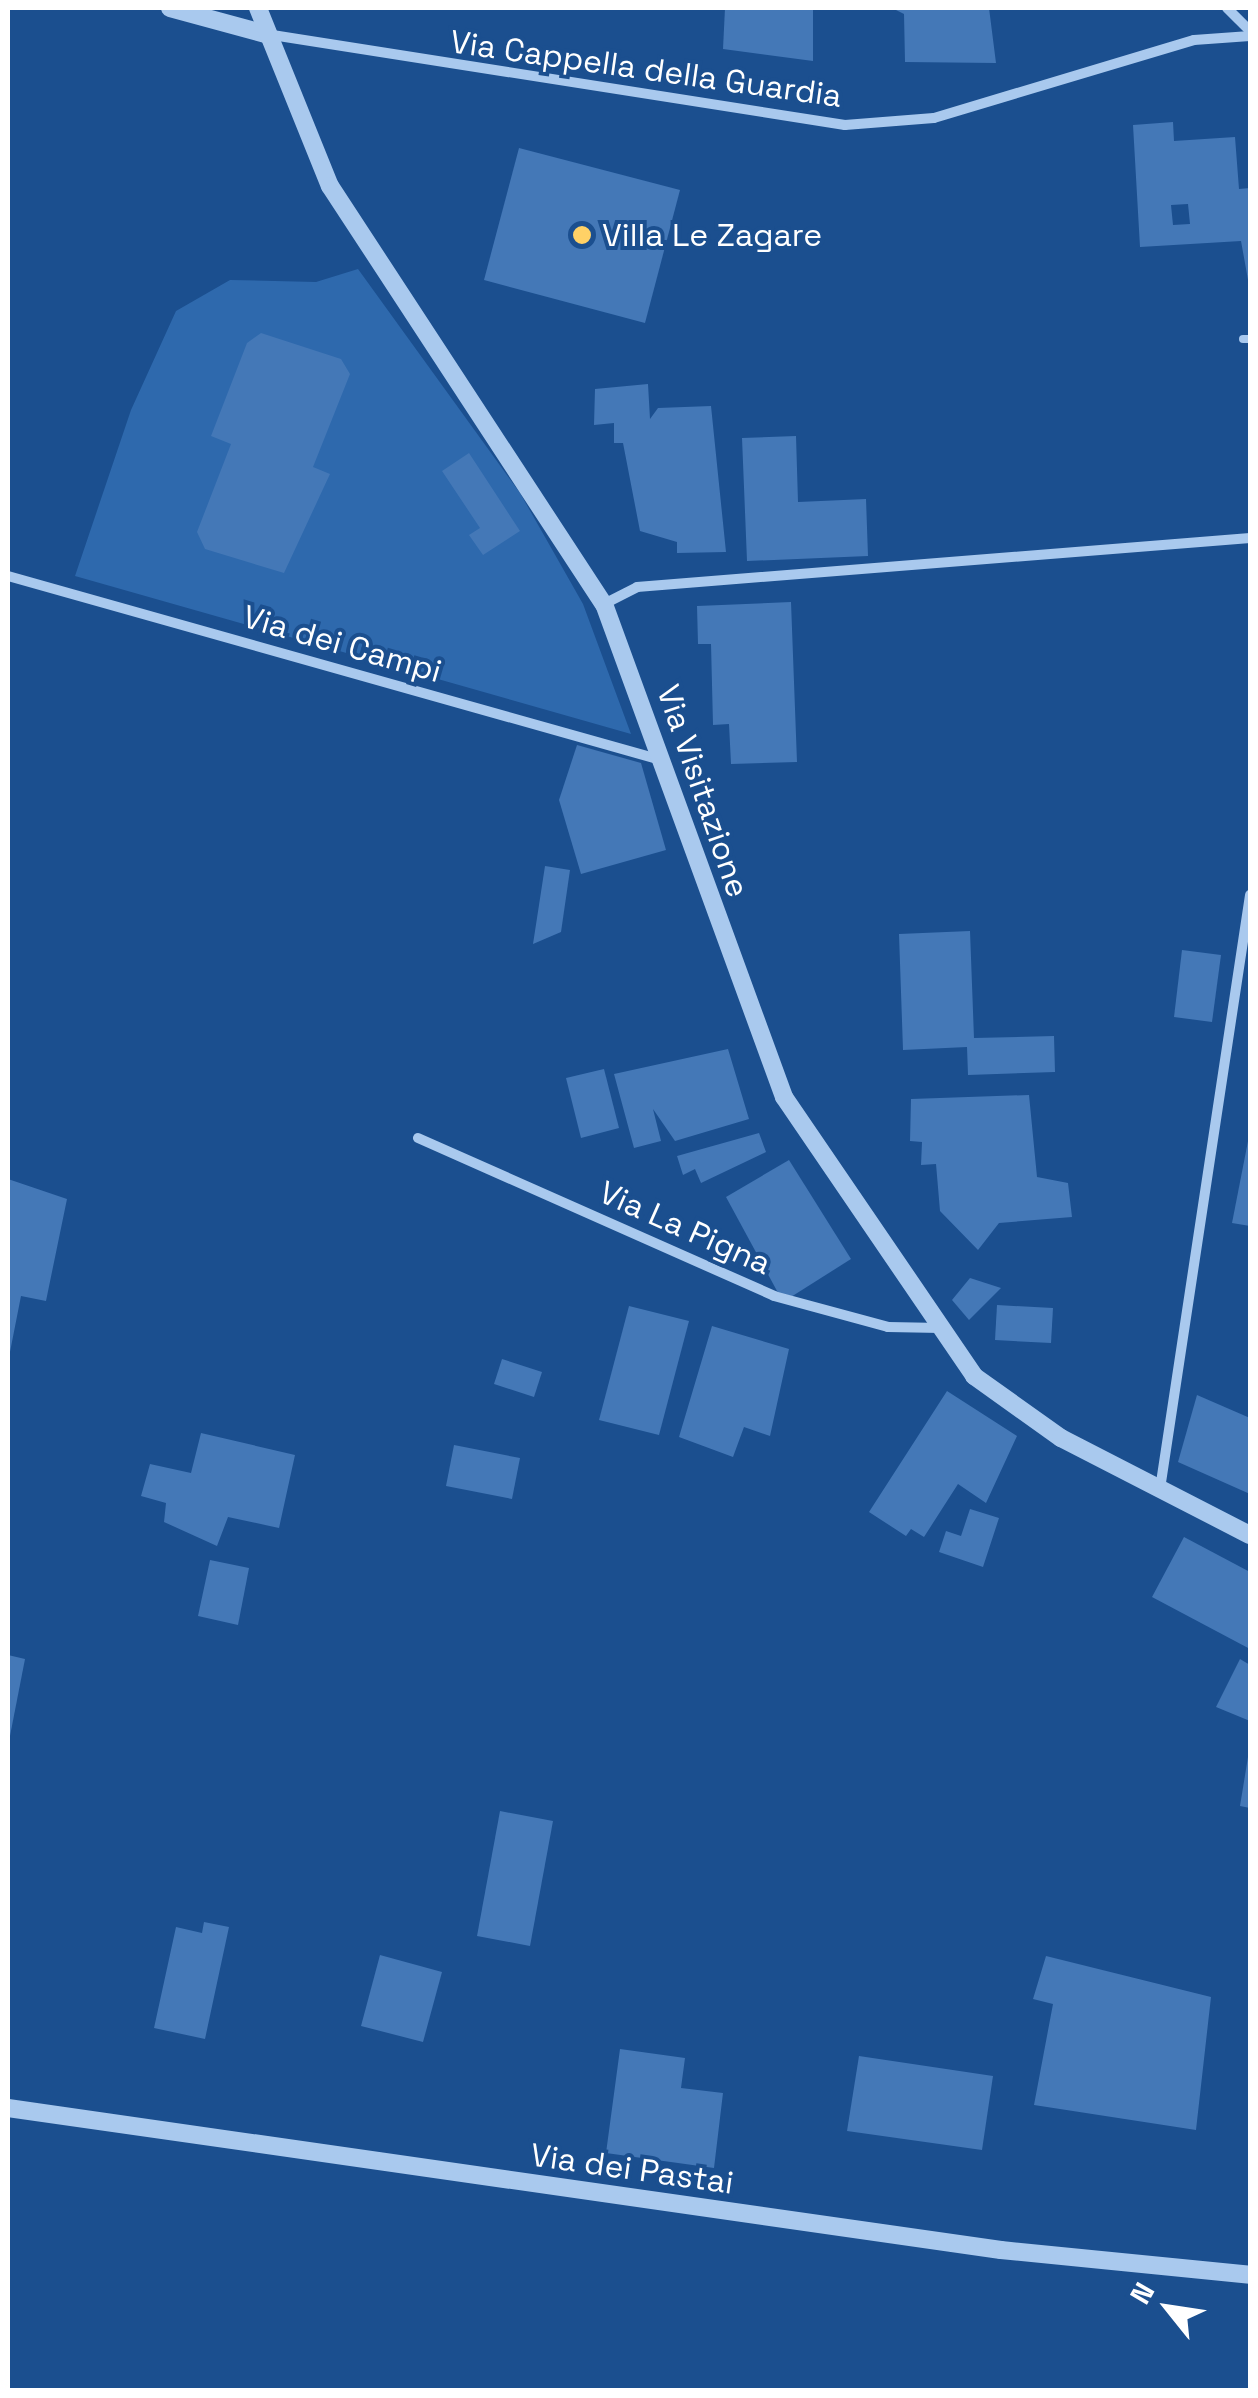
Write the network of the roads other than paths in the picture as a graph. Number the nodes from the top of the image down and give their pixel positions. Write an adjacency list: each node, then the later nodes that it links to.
1 (170, 8): 5 (street)
2 (258, 8): 5 (street, Via Visitazione)
3 (1227, 8): 4 (street)
4 (1250, 33): 5 (street, Via Cappella della Guardia)
5 (266, 34): 8 (street, Via Visitazione)
6 (1250, 538): 8 (street)
7 (8, 576): 9 (street, Via dei Campi)
8 (604, 604): 9 (street, Via Visitazione)
9 (663, 760): 12 (street, Via Visitazione)
10 (1250, 895): 13 (street)
11 (418, 1138): 12 (street, Via La Pigna)
12 (942, 1328): 13 (street, Via Visitazione)
13 (1159, 1490): 14 (street, Via Visitazione)
14 (1250, 1535)
15 (8, 2108): 16 (street, Via dei Pastai)
16 (1250, 2275)

